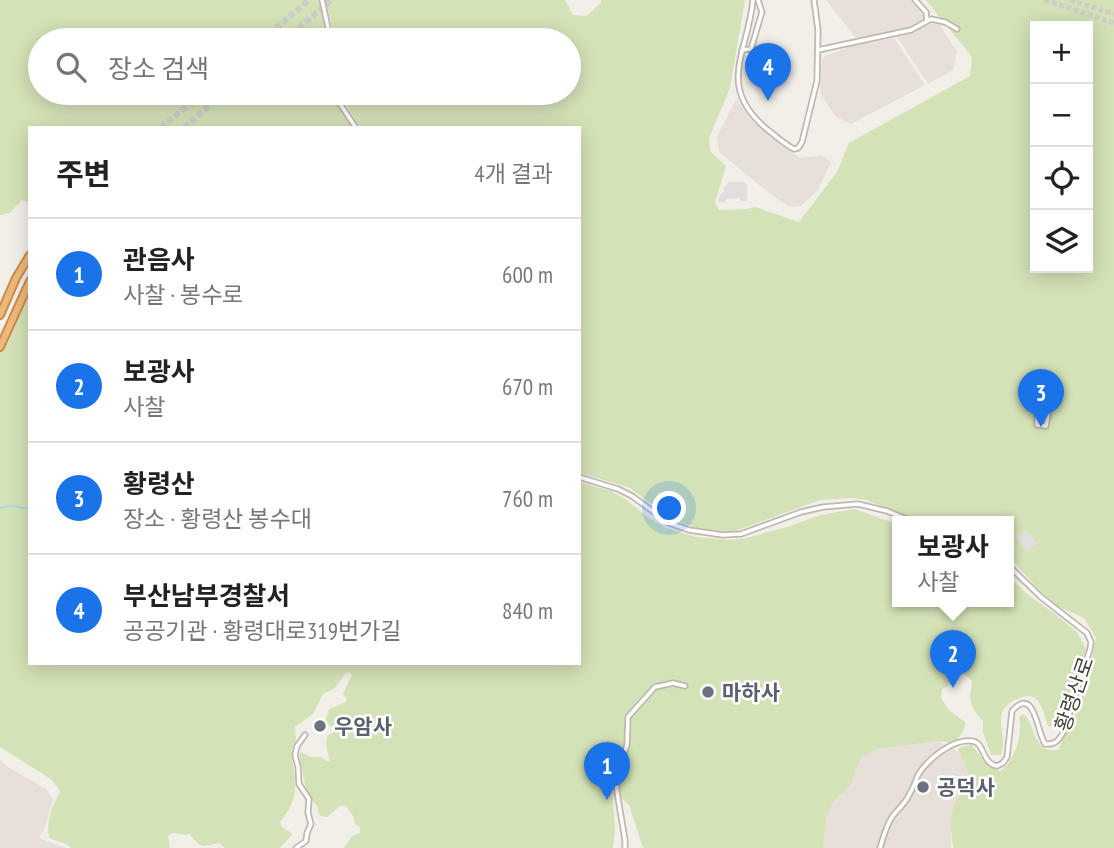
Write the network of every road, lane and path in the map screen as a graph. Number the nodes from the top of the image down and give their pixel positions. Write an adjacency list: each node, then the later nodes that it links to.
1 (322, 0): 6 (street)
2 (756, 0): 8 (street); 8 (street)
3 (814, 0): 9 (street)
4 (915, 0): 5 (street)
5 (927, 21): 7 (street); 9 (street)
6 (328, 28)
7 (957, 29)
8 (741, 50): 9 (street)
9 (818, 50)
10 (342, 105): 11 (street)
11 (355, 126)
12 (28, 258): 14 (highway)
13 (28, 285): 15 (highway)
14 (0, 315)
15 (0, 347)
16 (581, 478): 17 (street)
17 (899, 516)
18 (1014, 571): 23 (street, 황령산로)
19 (685, 686): 22 (street)
20 (305, 735): 21 (street)
21 (296, 848)
22 (625, 848)
23 (880, 848)

